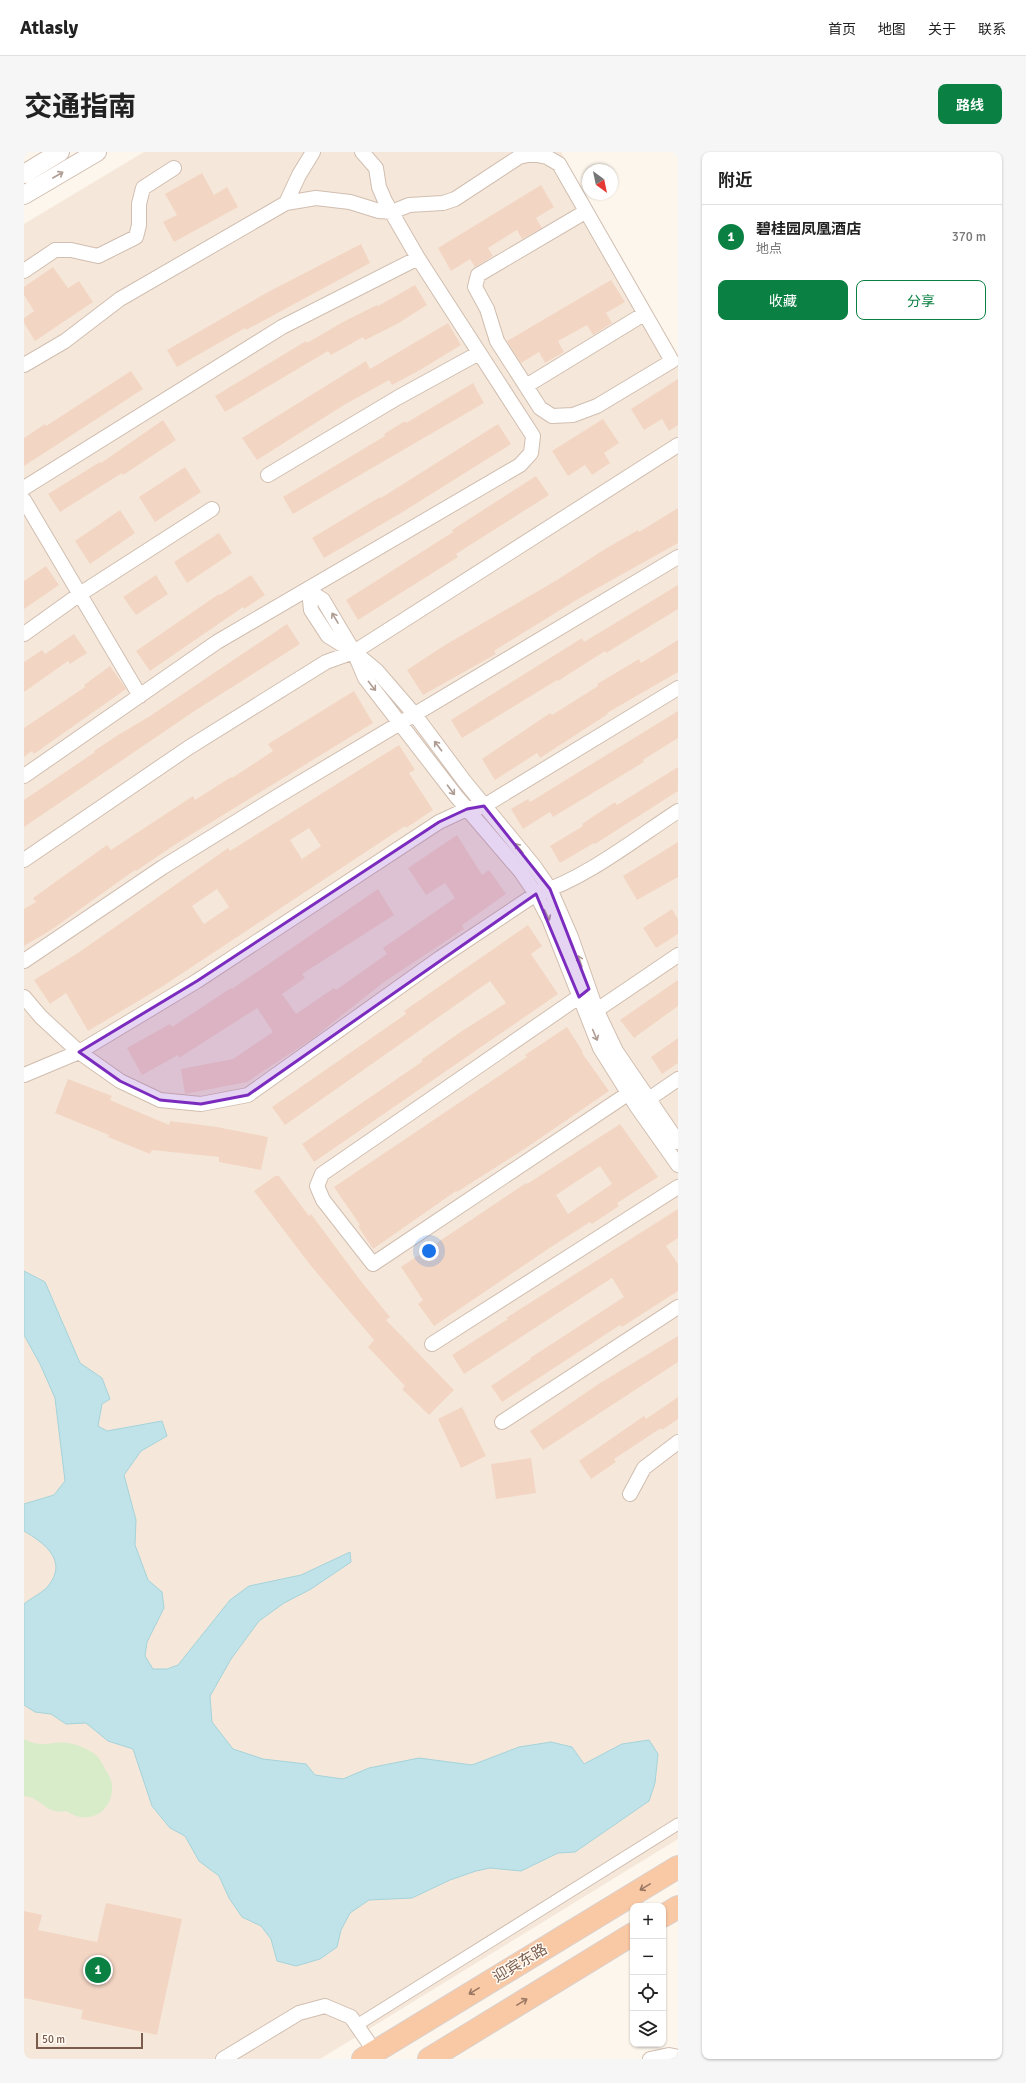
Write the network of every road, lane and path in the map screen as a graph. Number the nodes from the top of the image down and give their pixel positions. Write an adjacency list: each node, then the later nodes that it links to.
1 (60, 152): 6 (street)
2 (97, 152): 7 (street, one-way to 2)
3 (313, 152): 8 (street)
4 (362, 152): 9 (street)
5 (174, 168): 12 (street)
6 (24, 174)
7 (24, 195)
8 (286, 203): 9 (street); 15 (street)
9 (392, 212): 10 (street); 11 (street)
10 (585, 212): 13 (street); 16 (street)
11 (418, 258): 14 (street); 19 (street)
12 (24, 271)
13 (644, 314): 16 (street); 16 (street)
14 (479, 352): 18 (street); 23 (street)
15 (24, 365)
16 (526, 386)
17 (678, 446): 26 (street)
18 (268, 475)
19 (24, 488)
20 (24, 500): 24 (street)
21 (212, 509): 24 (street)
22 (678, 557): 29 (street)
23 (309, 590): 26 (street); 28 (street)
24 (80, 594): 25 (street); 28 (street)
25 (24, 634)
26 (354, 652): 29 (street); 30 (street, one-way to 30); 35 (street)
27 (678, 688): 32 (street)
28 (140, 696): 31 (street)
29 (415, 715): 30 (street); 32 (street, one-way to 29)
30 (401, 724): 33 (street, one-way to 33); 39 (street)
31 (24, 776)
32 (484, 806): 33 (street); 36 (street, one-way to 32)
33 (467, 809): 37 (street); 43 (street)
34 (678, 811): 36 (street)
35 (24, 860)
36 (550, 890): 37 (street); 40 (street, one-way to 36)
37 (536, 894): 40 (street, one-way to 40); 43 (street)
38 (678, 955): 42 (street)
39 (24, 961)
40 (584, 993): 42 (street); 46 (street)
41 (24, 997): 43 (street)
42 (592, 1013): 46 (street)
43 (79, 1052): 44 (street)
44 (24, 1075)
45 (678, 1079): 47 (street)
46 (634, 1090): 47 (street)
47 (642, 1104): 48 (street); 49 (street)
48 (678, 1142)
49 (678, 1165)
50 (678, 1187): 52 (street)
51 (678, 1307): 53 (street)
52 (432, 1344)
53 (502, 1422)
54 (678, 1442): 55 (street)
55 (630, 1494)
56 (678, 1824): 61 (street)
57 (678, 1867): 63 (highway, 迎宾东路, one-way to 63)
58 (678, 1907): 59 (highway)
59 (666, 1914)
60 (630, 1936): 62 (highway, one-way to 60)
61 (357, 2025): 63 (street); 65 (street)
62 (453, 2053): 66 (highway)
63 (369, 2055)
64 (678, 2057): 67 (street)
65 (223, 2059)
66 (429, 2059)
67 (650, 2059)

